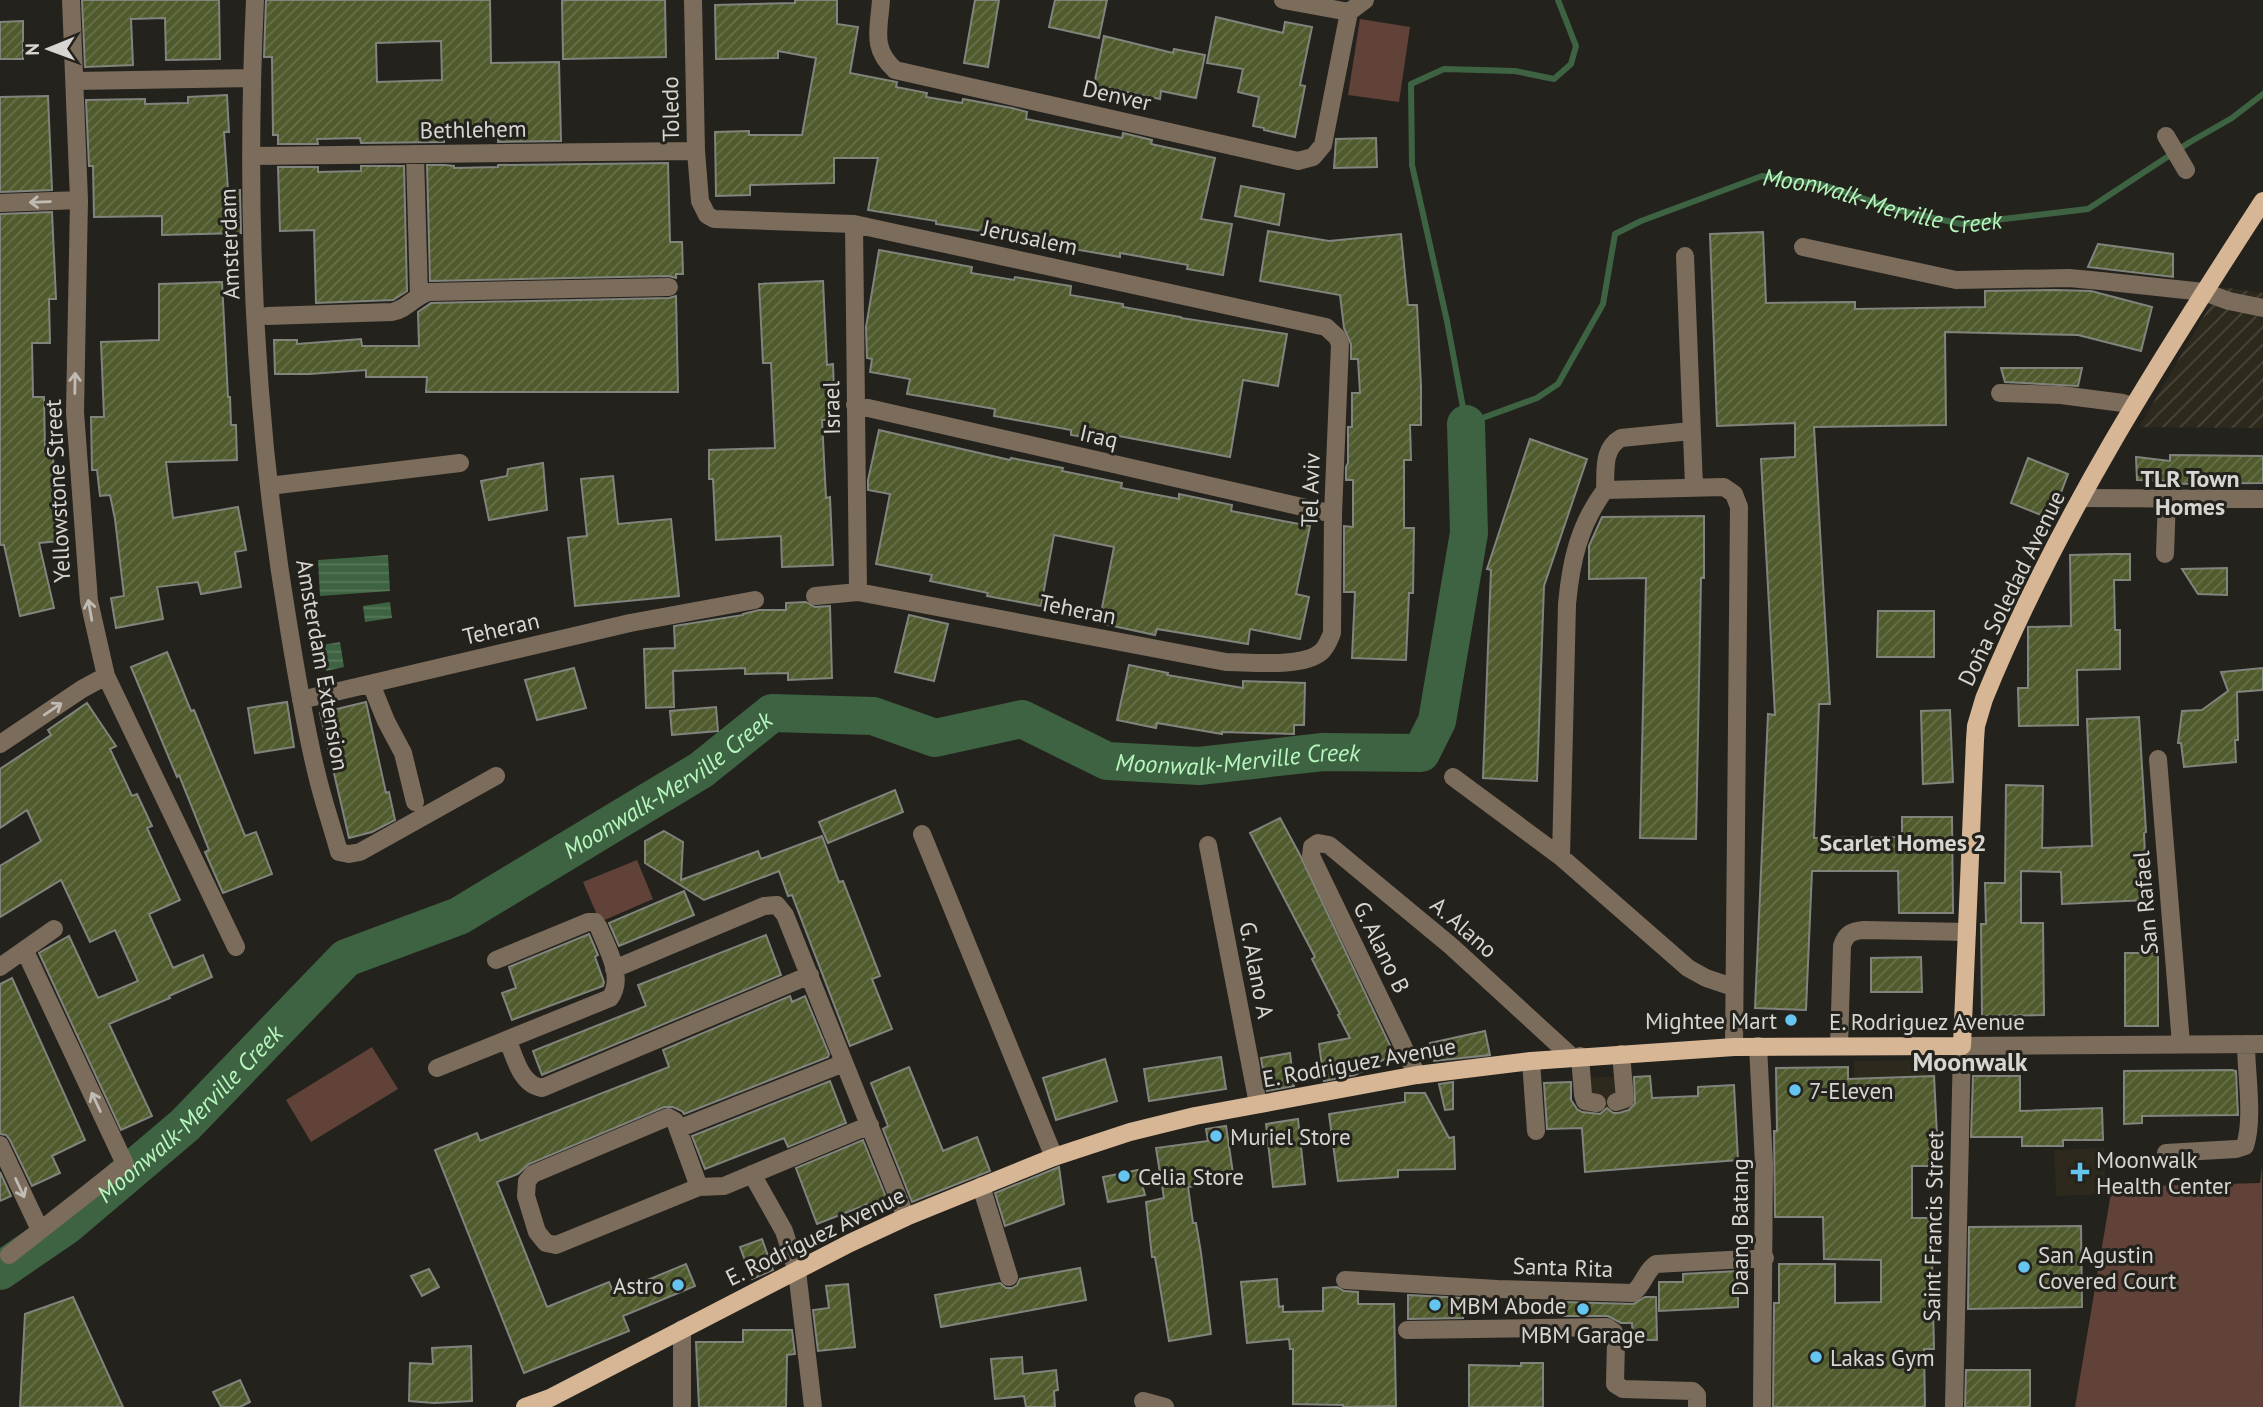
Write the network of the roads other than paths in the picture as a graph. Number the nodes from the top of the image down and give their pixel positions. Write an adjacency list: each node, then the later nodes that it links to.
1 (71, 0): 9 (street, Yellowstone Street)
2 (256, 0): 8 (street, Amsterdam)
3 (693, 0): 11 (street, Toledo)
4 (881, 0): 7 (street, Denver)
5 (1283, 0): 7 (street)
6 (1365, 0): 7 (street)
7 (1349, 12)
8 (252, 78): 9 (street); 13 (street, Amsterdam)
9 (75, 81): 15 (street, Yellowstone Street)
10 (2165, 136): 14 (street)
11 (696, 151): 12 (street, Bethlehem); 18 (street, Toledo)
12 (415, 154): 13 (street, Bethlehem); 24 (street)
13 (251, 156): 33 (street, Amsterdam)
14 (2186, 170)
15 (79, 201): 17 (street, one-way to 17); 45 (street, Yellowstone Street, one-way to 15)
16 (2263, 201): 23 (main road, Doña Soledad Avenue)
17 (0, 203)
18 (707, 215): 19 (street, Jerusalem)
19 (854, 224): 27 (street, Jerusalem); 29 (street, Israel)
20 (1803, 247): 23 (street)
21 (1685, 256): 31 (street)
22 (669, 287): 24 (street)
23 (2204, 292): 25 (street); 30 (main road, Doña Soledad Avenue)
24 (419, 296): 26 (street)
25 (2263, 308)
26 (267, 316)
27 (1337, 337): 39 (street, Tel Aviv)
28 (2000, 393): 30 (street)
29 (855, 405): 39 (street, Iraq); 41 (street, Israel)
30 (2133, 406): 36 (main road, Doña Soledad Avenue)
31 (1692, 431): 34 (street); 35 (street)
32 (460, 463): 33 (street)
33 (269, 485): 47 (street, Amsterdam Extension)
34 (1693, 486): 35 (street); 65 (street)
35 (1605, 490): 56 (street)
36 (2081, 498): 37 (street); 57 (main road, Doña Soledad Avenue)
37 (2167, 498): 38 (street); 40 (street)
38 (2263, 499)
39 (1333, 514): 44 (street, Tel Aviv)
40 (2165, 554)
41 (858, 592): 42 (street, Teheran); 44 (street, Teheran)
42 (816, 596)
43 (755, 600): 46 (street, Teheran)
44 (1327, 646)
45 (106, 676): 48 (street, one-way to 45); 59 (street, Yellowstone Street)
46 (371, 684): 47 (street, Teheran); 52 (street)
47 (301, 700): 50 (street, Amsterdam Extension)
48 (0, 744)
49 (2158, 759): 67 (street, San Rafael)
50 (496, 776)
51 (1453, 777): 56 (street)
52 (415, 802)
53 (922, 834): 87 (street)
54 (1318, 844): 74 (street, A. Alano); 78 (street, G. Alano B)
55 (1208, 845): 81 (street, G. Alano A)
56 (1562, 857): 65 (street)
57 (1967, 928): 70 (street); 71 (main road, Doña Soledad Avenue)
58 (54, 929): 60 (street)
59 (236, 947)
60 (25, 951): 62 (street); 92 (street, one-way to 60)
61 (496, 960): 63 (street)
62 (0, 967)
63 (614, 969): 64 (street); 66 (street)
64 (810, 975): 66 (street); 76 (street)
65 (1733, 987): 72 (street)
66 (508, 1041): 77 (street)
67 (2181, 1044): 68 (street, E. Rodriguez Avenue); 71 (street, E. Rodriguez Avenue)
68 (2254, 1044): 86 (street)
69 (1758, 1046): 70 (main road, E. Rodriguez Avenue); 72 (main road, E. Rodriguez Avenue); 94 (street, Daang Batang)
70 (1839, 1046): 71 (main road, E. Rodriguez Avenue)
71 (1962, 1046): 108 (street, Saint Francis Street)
72 (1734, 1047): 73 (main road, E. Rodriguez Avenue)
73 (1621, 1054): 74 (main road, E. Rodriguez Avenue); 79 (street)
74 (1576, 1057): 75 (main road, E. Rodriguez Avenue); 80 (street)
75 (1531, 1061): 78 (main road, E. Rodriguez Avenue); 84 (street)
76 (844, 1063): 82 (street); 83 (street)
77 (437, 1068)
78 (1417, 1075): 81 (main road, E. Rodriguez Avenue)
79 (1616, 1102)
80 (1597, 1103)
81 (1258, 1104): 87 (main road, E. Rodriguez Avenue)
82 (870, 1125): 88 (street); 91 (street)
83 (678, 1129): 90 (street); 90 (street)
84 (1536, 1131)
85 (0, 1145): 92 (street, one-way to 92)
86 (2166, 1153)
87 (1054, 1157): 89 (main road, E. Rodriguez Avenue)
88 (752, 1174): 90 (street); 95 (street)
89 (981, 1186): 91 (main road, E. Rodriguez Avenue); 96 (street)
90 (699, 1187)
91 (906, 1217): 95 (main road, E. Rodriguez Avenue)
92 (40, 1230): 93 (street)
93 (9, 1255)
94 (1765, 1258): 97 (street, Santa Rita); 107 (street, Daang Batang)
95 (797, 1271): 98 (main road, E. Rodriguez Avenue); 104 (street)
96 (1009, 1277)
97 (1345, 1280)
98 (682, 1329): 101 (main road, E. Rodriguez Avenue); 103 (street)
99 (1407, 1330): 106 (street)
100 (1143, 1401): 105 (street)
101 (550, 1403): 102 (main road, E. Rodriguez Avenue)
102 (525, 1407)
103 (682, 1407)
104 (813, 1407)
105 (1166, 1407)
106 (1697, 1407)
107 (1762, 1407)
108 (1954, 1407)

